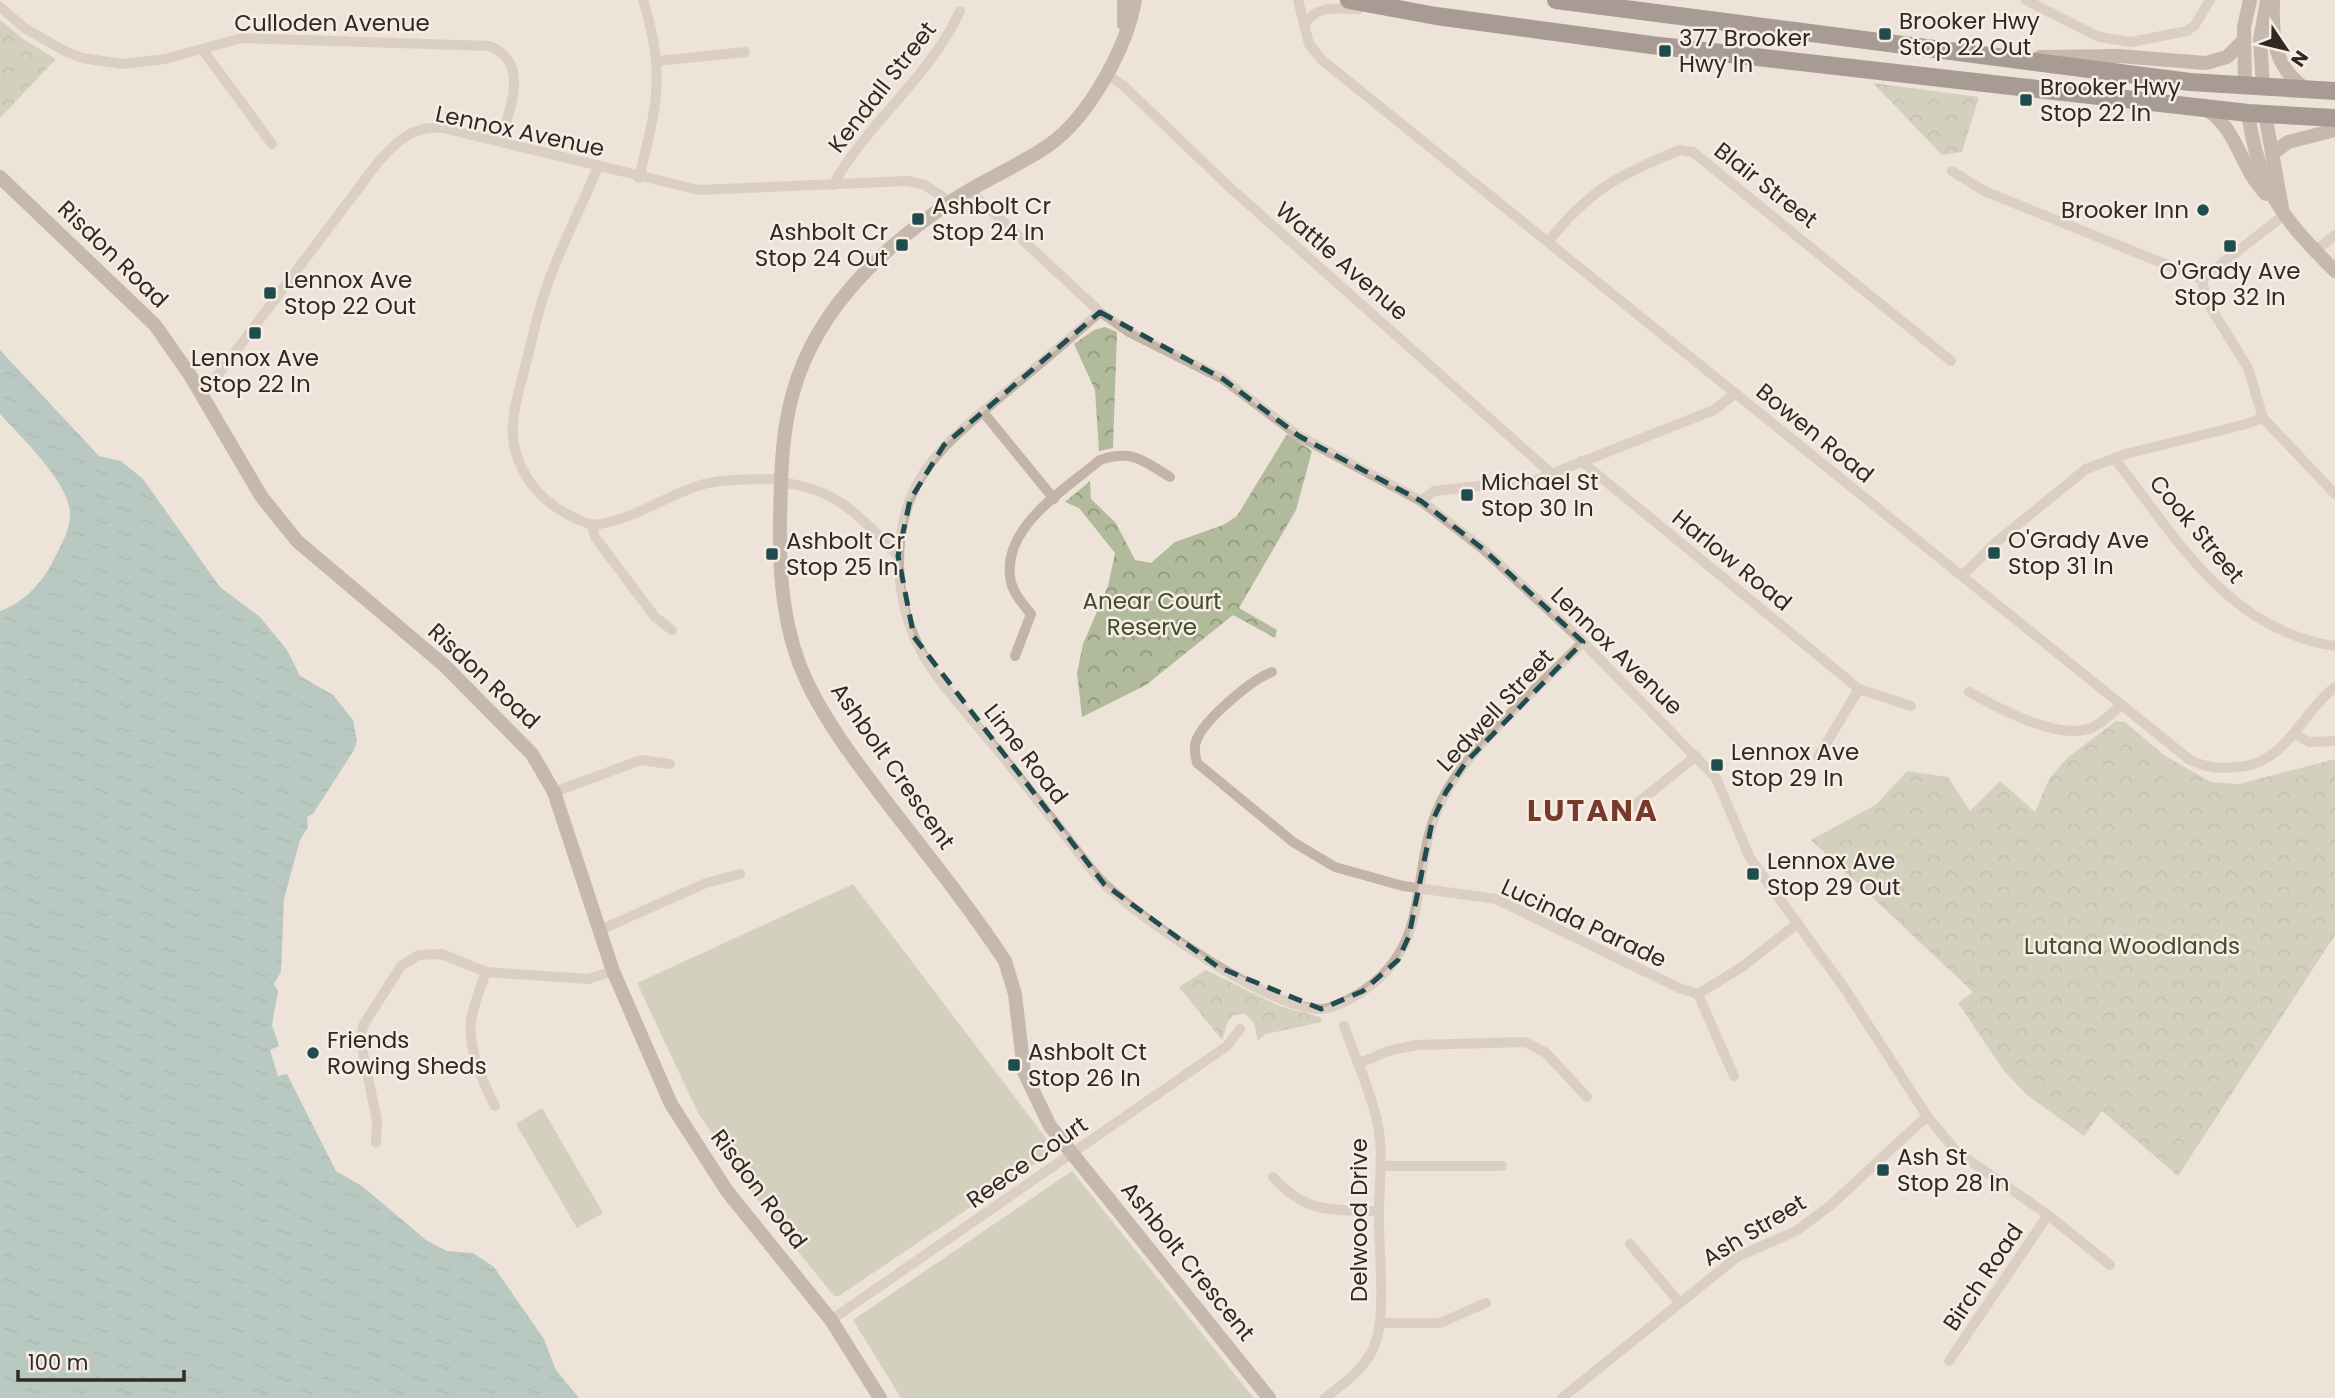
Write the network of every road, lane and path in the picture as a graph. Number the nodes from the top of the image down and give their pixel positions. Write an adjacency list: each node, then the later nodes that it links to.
1 (643, 0): 19 (street)
2 (1298, 0): 14 (street, Bowen Road)
3 (1349, 0): 12 (highway)
4 (1556, 0): 18 (highway)
5 (2026, 0): 6 (street)
6 (2210, 0)
7 (2250, 0): 15 (street)
8 (2267, 0): 21 (street)
9 (2273, 0): 22 (street)
10 (1132, 3): 20 (street, Ashbolt Crescent)
11 (0, 7): 16 (street, Culloden Avenue)
12 (1395, 8): 14 (street); 24 (highway)
13 (960, 11): 35 (street, Kendall Street)
14 (1304, 25): 40 (street, Bowen Road)
15 (2244, 40): 18 (street); 21 (street)
16 (202, 49): 28 (street, Culloden Avenue); 29 (street)
17 (745, 52): 19 (street)
18 (2021, 58): 21 (highway)
19 (658, 61): 34 (street)
20 (1108, 75): 36 (street, Ashbolt Crescent); 52 (street, Wattle Avenue)
21 (2254, 87): 22 (highway); 25 (highway)
22 (2306, 89): 23 (highway)
23 (2335, 91)
24 (2204, 108): 25 (highway); 38 (street)
25 (2256, 114): 26 (highway); 30 (street); 38 (street)
26 (2335, 118)
27 (2335, 130): 30 (street)
28 (501, 141): 31 (street, Lennox Avenue); 46 (street, Lennox Avenue)
29 (272, 144)
30 (2272, 153): 38 (street)
31 (598, 167): 34 (street, Lennox Avenue); 58 (street)
32 (1952, 171): 43 (street)
33 (0, 177): 46 (street, Risdon Road)
34 (639, 178): 35 (street, Lennox Avenue)
35 (833, 185): 37 (street, Lennox Avenue)
36 (969, 190): 37 (street, Ashbolt Crescent); 44 (street, Lennox Avenue)
37 (950, 202): 54 (street, Ashbolt Crescent)
38 (2281, 211): 41 (street); 43 (street)
39 (2335, 235): 41 (street)
40 (1548, 242): 45 (street, Blair Street); 47 (street, Bowen Road)
41 (2315, 251): 42 (street)
42 (2335, 271)
43 (2202, 279): 49 (street)
44 (1100, 312): 48 (street, Lime Road); 57 (street, Lennox Avenue)
45 (1951, 361)
46 (199, 391): 76 (street, Risdon Road)
47 (1735, 393): 51 (street); 60 (street, Bowen Road)
48 (984, 412): 56 (street); 59 (street, Lime Road)
49 (2263, 418): 50 (street); 55 (street)
50 (2114, 458): 60 (street); 63 (street, Cook Street)
51 (1581, 461): 52 (street); 67 (street, Harlow Road)
52 (1552, 474): 57 (street)
53 (1170, 477): 56 (street)
54 (781, 481): 58 (street); 59 (street); 93 (street, Ashbolt Crescent)
55 (2335, 494)
56 (1054, 499): 64 (street)
57 (1420, 501): 62 (street, Lennox Avenue)
58 (592, 525): 61 (street)
59 (898, 556): 79 (street, Lime Road)
60 (1963, 575): 69 (street, Bowen Road)
61 (672, 631)
62 (1583, 642): 73 (street, Lennox Avenue); 79 (street, Ledwell Street)
63 (2335, 646)
64 (1015, 656)
65 (1272, 672): 79 (street, Lucinda Parade)
66 (2335, 687): 71 (street, Bowen Road)
67 (1859, 689): 70 (street, Harlow Road); 74 (street)
68 (1969, 692): 69 (street)
69 (2121, 705): 71 (street, Bowen Road)
70 (1911, 706)
71 (2295, 734): 72 (street)
72 (2335, 741)
73 (1696, 756): 77 (street); 80 (street, Lennox Avenue)
74 (1818, 757)
75 (670, 764): 76 (street)
76 (554, 792): 81 (street, Risdon Road)
77 (1629, 810)
78 (740, 874): 81 (street)
79 (1419, 888): 84 (street, Lucinda Parade)
80 (1798, 923): 84 (street); 91 (street, Lennox Avenue)
81 (600, 930): 82 (street, Risdon Road)
82 (613, 971): 83 (street); 103 (street, Risdon Road)
83 (486, 972): 90 (street); 92 (street)
84 (1698, 994): 88 (street)
85 (1344, 1026): 87 (street, Delwood Drive)
86 (1240, 1028): 93 (street, Reece Court)
87 (1358, 1064): 89 (street); 94 (street, Delwood Drive)
88 (1734, 1076)
89 (1587, 1097)
90 (495, 1107)
91 (1927, 1115): 98 (street, Lennox Avenue); 101 (street, Ash Street)
92 (376, 1143)
93 (1073, 1154): 103 (street, Reece Court); 107 (street, Ashbolt Crescent)
94 (1382, 1166): 95 (street); 97 (street, Delwood Drive)
95 (1502, 1166)
96 (1273, 1177): 97 (street)
97 (1379, 1211): 104 (street, Delwood Drive)
98 (2048, 1215): 100 (street, Lennox Avenue); 105 (street, Birch Road)
99 (1630, 1244): 101 (street)
100 (2110, 1265)
101 (1679, 1302): 109 (street, Ash Street)
102 (1486, 1303): 104 (street)
103 (831, 1320): 106 (street, Risdon Road)
104 (1380, 1323): 108 (street, Delwood Drive)
105 (1949, 1361)
106 (880, 1398)
107 (1269, 1398)
108 (1325, 1398)
109 (1562, 1398)

